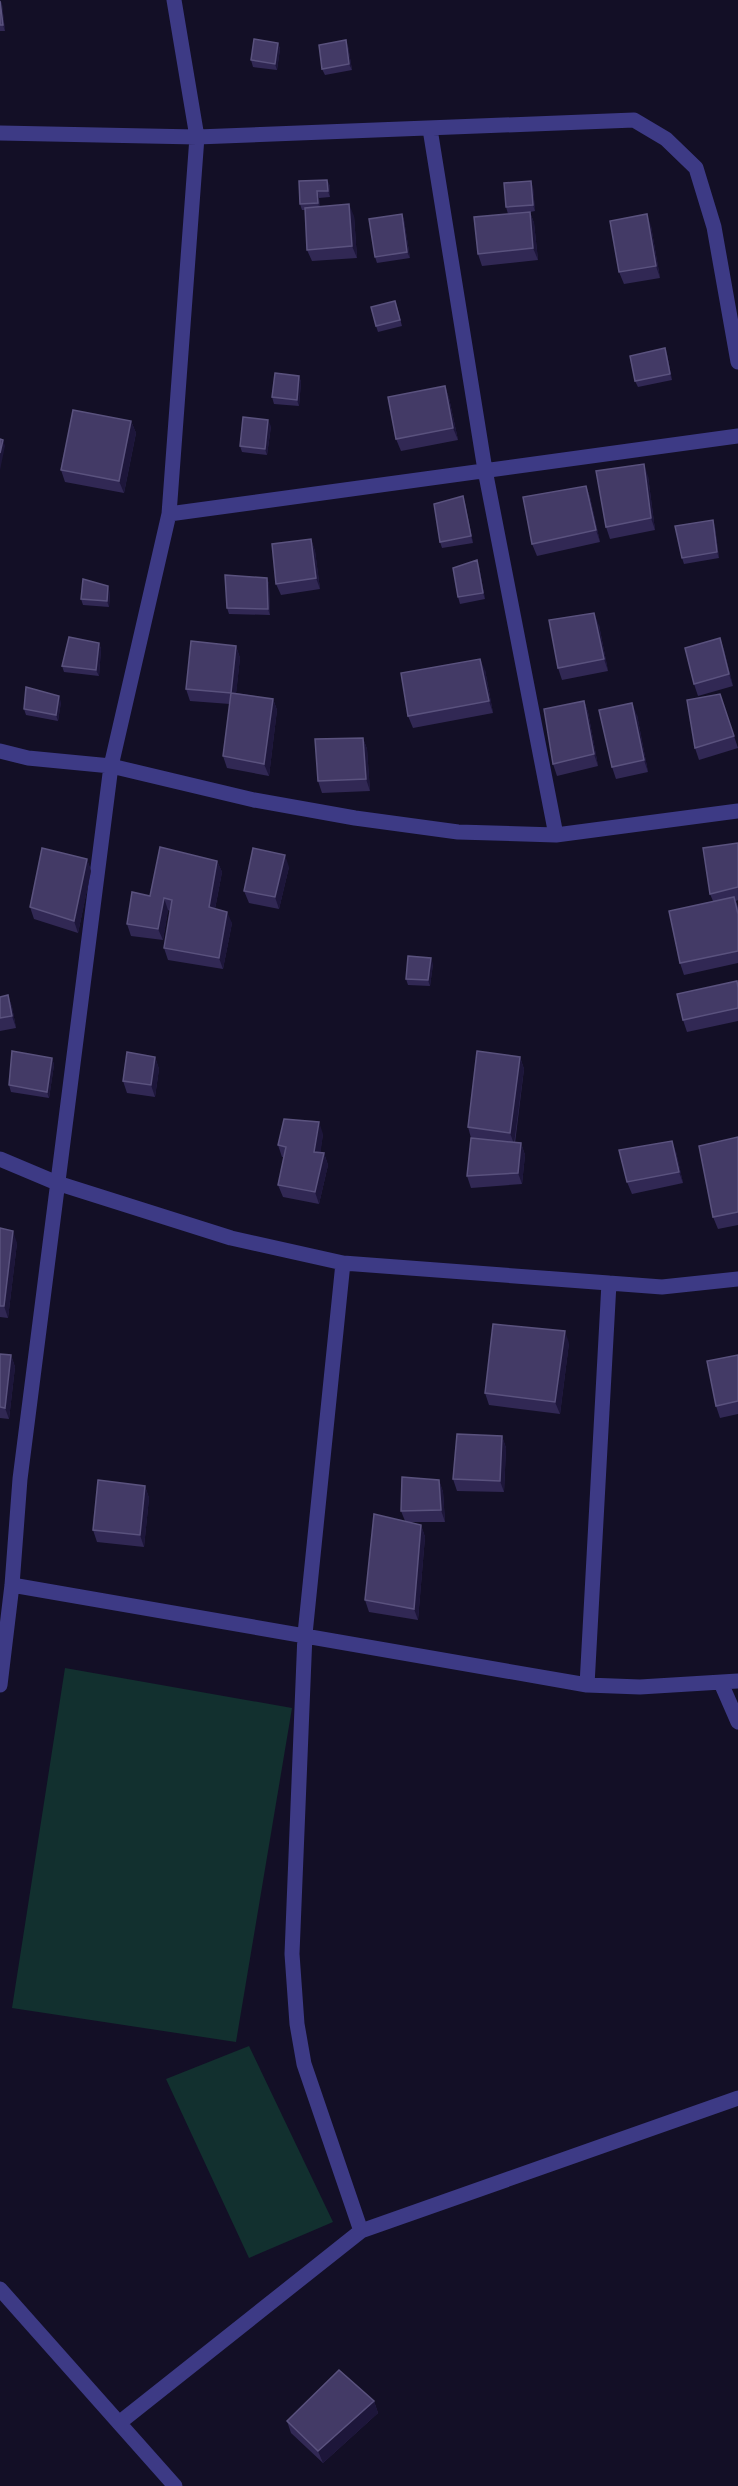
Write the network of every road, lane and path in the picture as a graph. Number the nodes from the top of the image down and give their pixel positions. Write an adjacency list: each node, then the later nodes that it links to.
1 (174, 0): 4 (street)
2 (430, 129): 4 (street); 5 (street); 7 (street)
3 (0, 133): 4 (street)
4 (197, 137): 8 (street)
5 (738, 362)
6 (738, 436): 7 (street)
7 (484, 470): 8 (street); 12 (street)
8 (170, 514): 10 (street)
9 (0, 751): 10 (street)
10 (111, 766): 12 (street); 14 (street)
11 (738, 811): 12 (street)
12 (556, 835)
13 (0, 1159): 14 (street)
14 (57, 1183): 15 (street); 18 (street)
15 (343, 1263): 17 (street); 19 (street)
16 (738, 1279): 17 (street)
17 (609, 1283): 23 (street)
18 (12, 1585): 19 (street); 22 (street)
19 (305, 1634): 23 (street); 26 (street)
20 (738, 1681): 21 (street)
21 (721, 1683): 23 (street); 24 (street)
22 (0, 1685)
23 (587, 1685)
24 (738, 1722)
25 (738, 2098): 26 (street)
26 (361, 2231): 28 (street)
27 (0, 2289): 28 (street)
28 (119, 2423): 29 (street)
29 (175, 2486)

